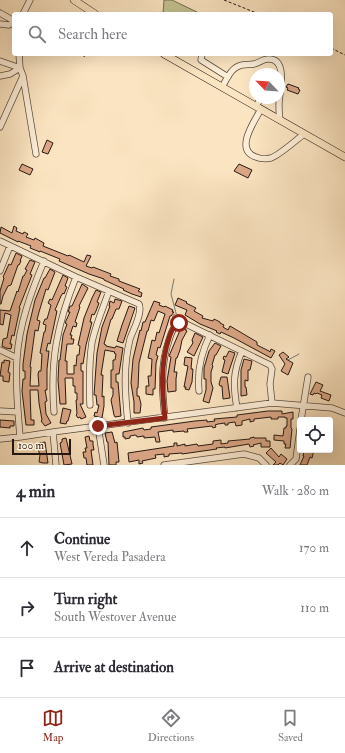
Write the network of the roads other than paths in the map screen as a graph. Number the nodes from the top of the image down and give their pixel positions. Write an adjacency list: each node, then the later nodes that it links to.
1 (30, 0): 3 (street)
2 (74, 0): 4 (main road)
3 (24, 12)
4 (92, 12)
5 (0, 13): 6 (street)
6 (12, 20)
7 (12, 23): 8 (street)
8 (0, 24)
9 (19, 56): 13 (street)
10 (168, 56): 18 (main road)
11 (202, 56): 17 (street)
12 (0, 62): 13 (street)
13 (20, 68): 15 (street); 16 (street)
14 (280, 68): 17 (street)
15 (0, 76)
16 (23, 76): 23 (street); 25 (street)
17 (228, 77): 18 (street)
18 (222, 87): 21 (main road)
19 (259, 104): 21 (street)
20 (279, 104): 22 (street)
21 (258, 108): 22 (main road); 24 (street)
22 (280, 120): 24 (main road)
23 (0, 127)
24 (304, 134): 26 (main road)
25 (36, 154)
26 (345, 157)
27 (0, 241): 28 (street)
28 (10, 246): 29 (street); 30 (street)
29 (44, 261): 31 (street); 38 (street)
30 (0, 272)
31 (76, 277): 32 (street); 47 (street)
32 (109, 291): 42 (street); 51 (street)
33 (176, 317): 34 (street)
34 (178, 324): 35 (street); 50 (street)
35 (210, 335): 37 (street); 40 (street)
36 (0, 350): 38 (street)
37 (242, 351): 41 (street); 44 (street)
38 (17, 358): 46 (street)
39 (308, 377): 43 (street)
40 (199, 391)
41 (272, 404): 43 (street); 44 (street)
42 (90, 405)
43 (304, 405): 48 (street); 49 (street)
44 (237, 408): 50 (street)
45 (0, 411): 46 (street)
46 (18, 412): 54 (street)
47 (54, 412)
48 (345, 413)
49 (302, 417)
50 (165, 418): 51 (street)
51 (128, 423): 52 (street)
52 (98, 426): 53 (street); 58 (street)
53 (53, 432): 54 (street); 57 (street)
54 (20, 438): 55 (street)
55 (0, 439)
56 (297, 452): 61 (street)
57 (56, 465)
58 (104, 465)
59 (164, 465): 60 (street)
60 (266, 465)
61 (290, 465)

